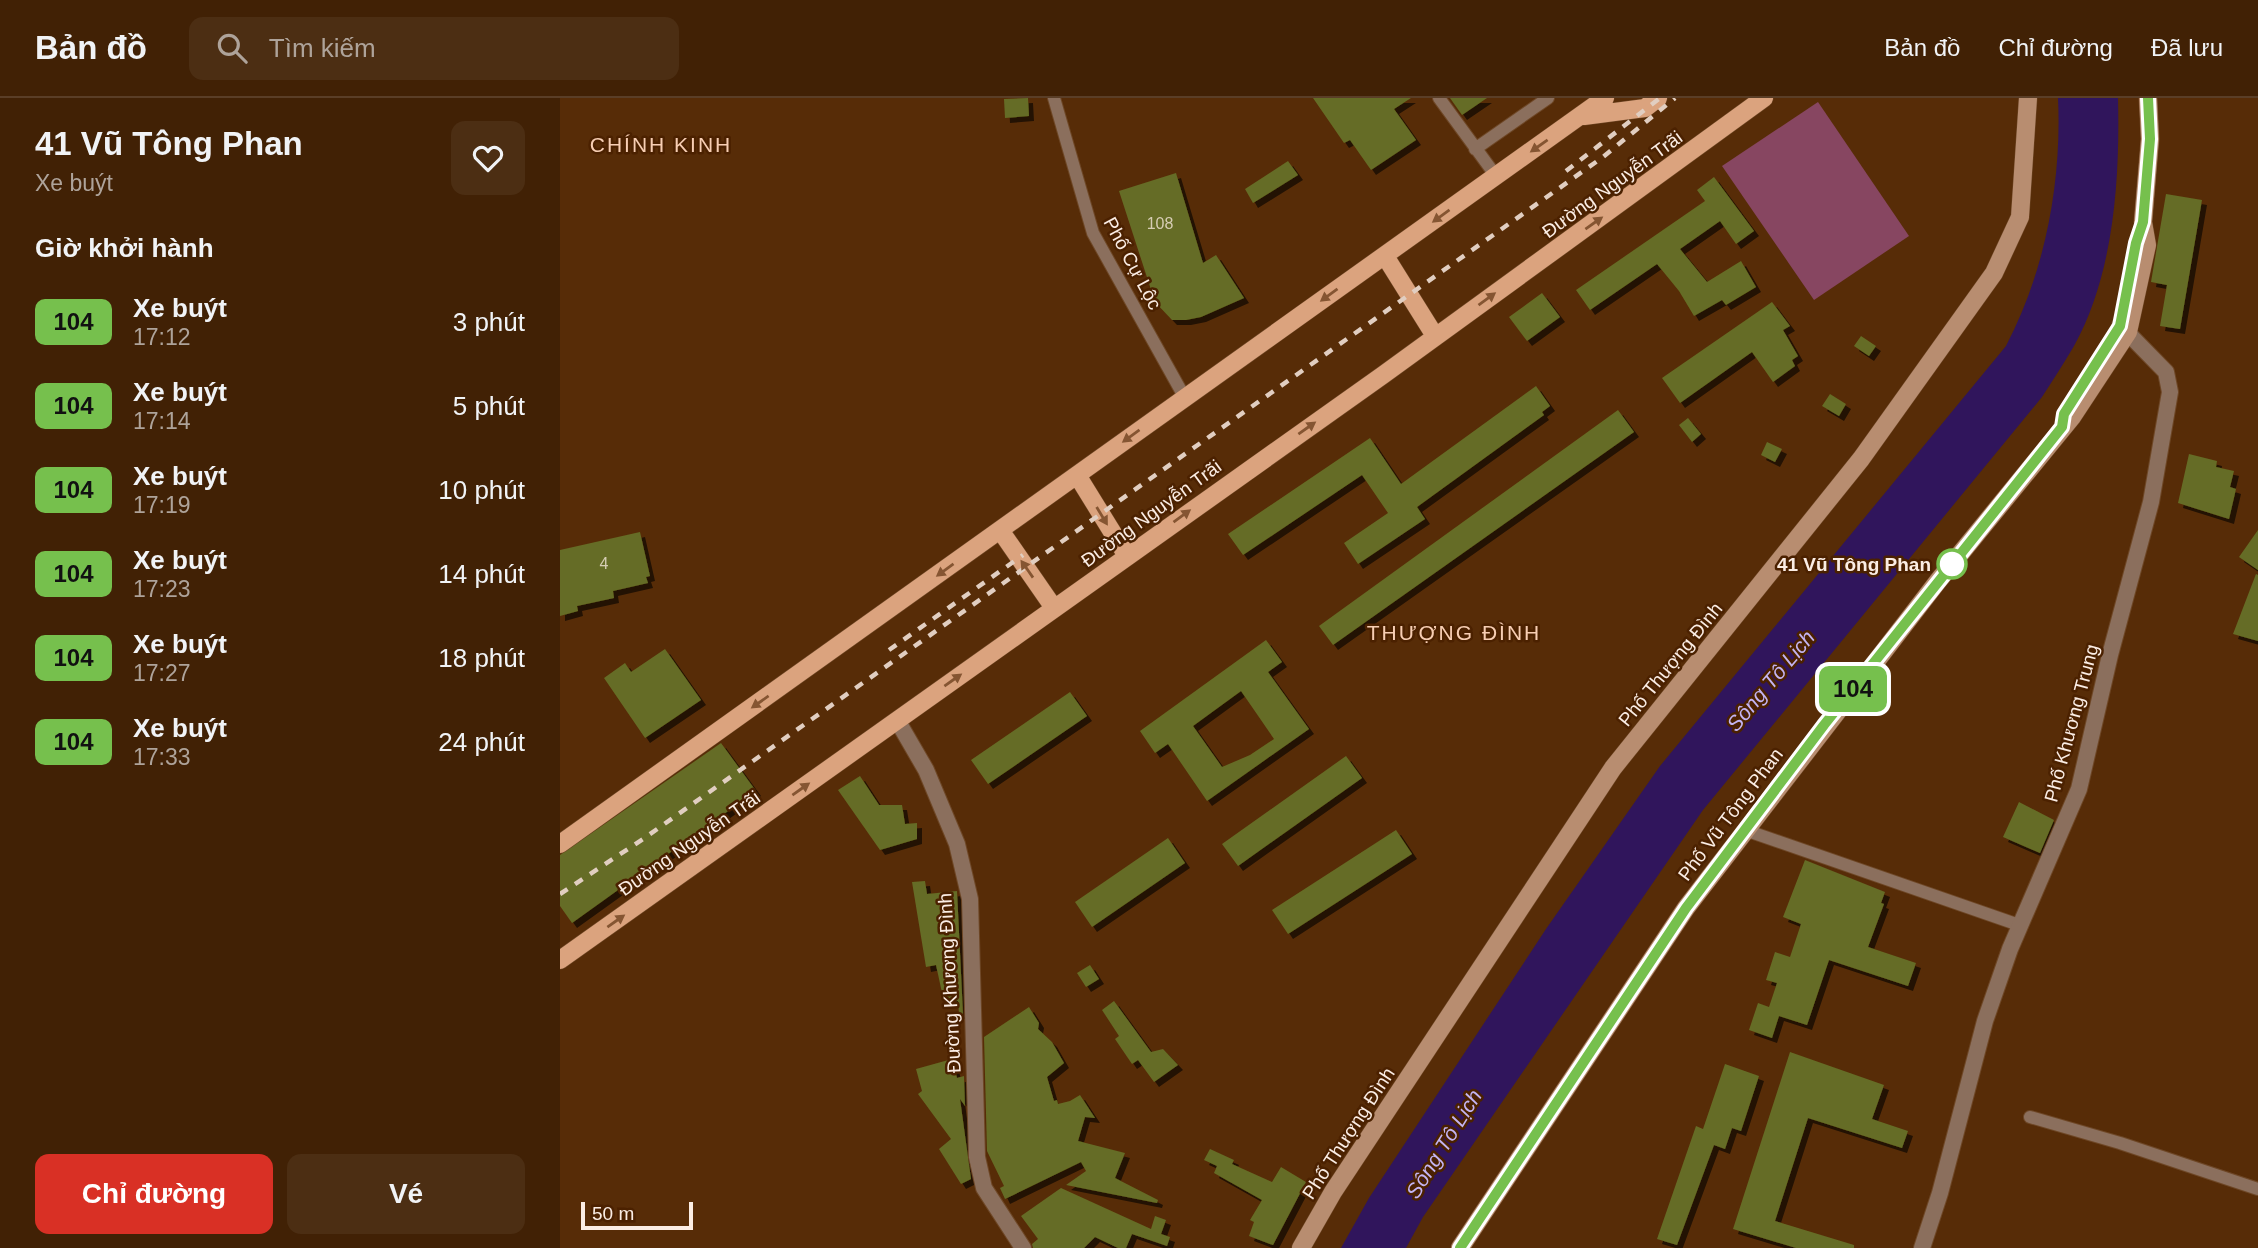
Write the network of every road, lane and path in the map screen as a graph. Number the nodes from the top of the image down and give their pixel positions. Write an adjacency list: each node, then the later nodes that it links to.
1 (1054, 98): 15 (street, Phố Cự Lộc)
2 (1439, 98): 10 (street)
3 (1548, 98): 10 (street)
4 (1605, 98): 9 (main road)
5 (1658, 98): 9 (main road)
6 (1764, 98): 14 (main road, Đường Nguyễn Trãi, one-way to 6)
7 (2028, 98): 28 (main road, Phố Thượng Đình)
8 (2148, 98): 13 (main road)
9 (1581, 116): 11 (main road, one-way to 11)
10 (1475, 149): 11 (street)
11 (1496, 176): 12 (main road, one-way to 12)
12 (1385, 256): 14 (main road); 15 (main road, one-way to 15)
13 (2124, 329): 21 (main road, Phố Vũ Tông Phan); 23 (street, Phố Khương Trung)
14 (1435, 336): 18 (main road, Đường Nguyễn Trãi, one-way to 14)
15 (1185, 398): 16 (main road, one-way to 16)
16 (1077, 475): 17 (main road); 18 (main road, one-way to 18)
17 (1000, 530): 19 (main road, one-way to 17); 22 (main road, one-way to 22)
18 (1127, 556): 19 (main road, Đường Nguyễn Trãi)
19 (1054, 608): 20 (main road, Đường Nguyễn Trãi, one-way to 19)
20 (897, 720): 24 (main road, Đường Nguyễn Trãi, one-way to 20); 27 (street, Đường Khương Đình)
21 (1745, 830): 23 (street); 29 (main road, Phố Vũ Tông Phan)
22 (560, 844)
23 (2019, 926): 30 (street, Phố Khương Trung)
24 (560, 960)
25 (2030, 1117): 26 (street)
26 (2258, 1189)
27 (1023, 1248)
28 (1301, 1248)
29 (1460, 1248)
30 (1922, 1248)

